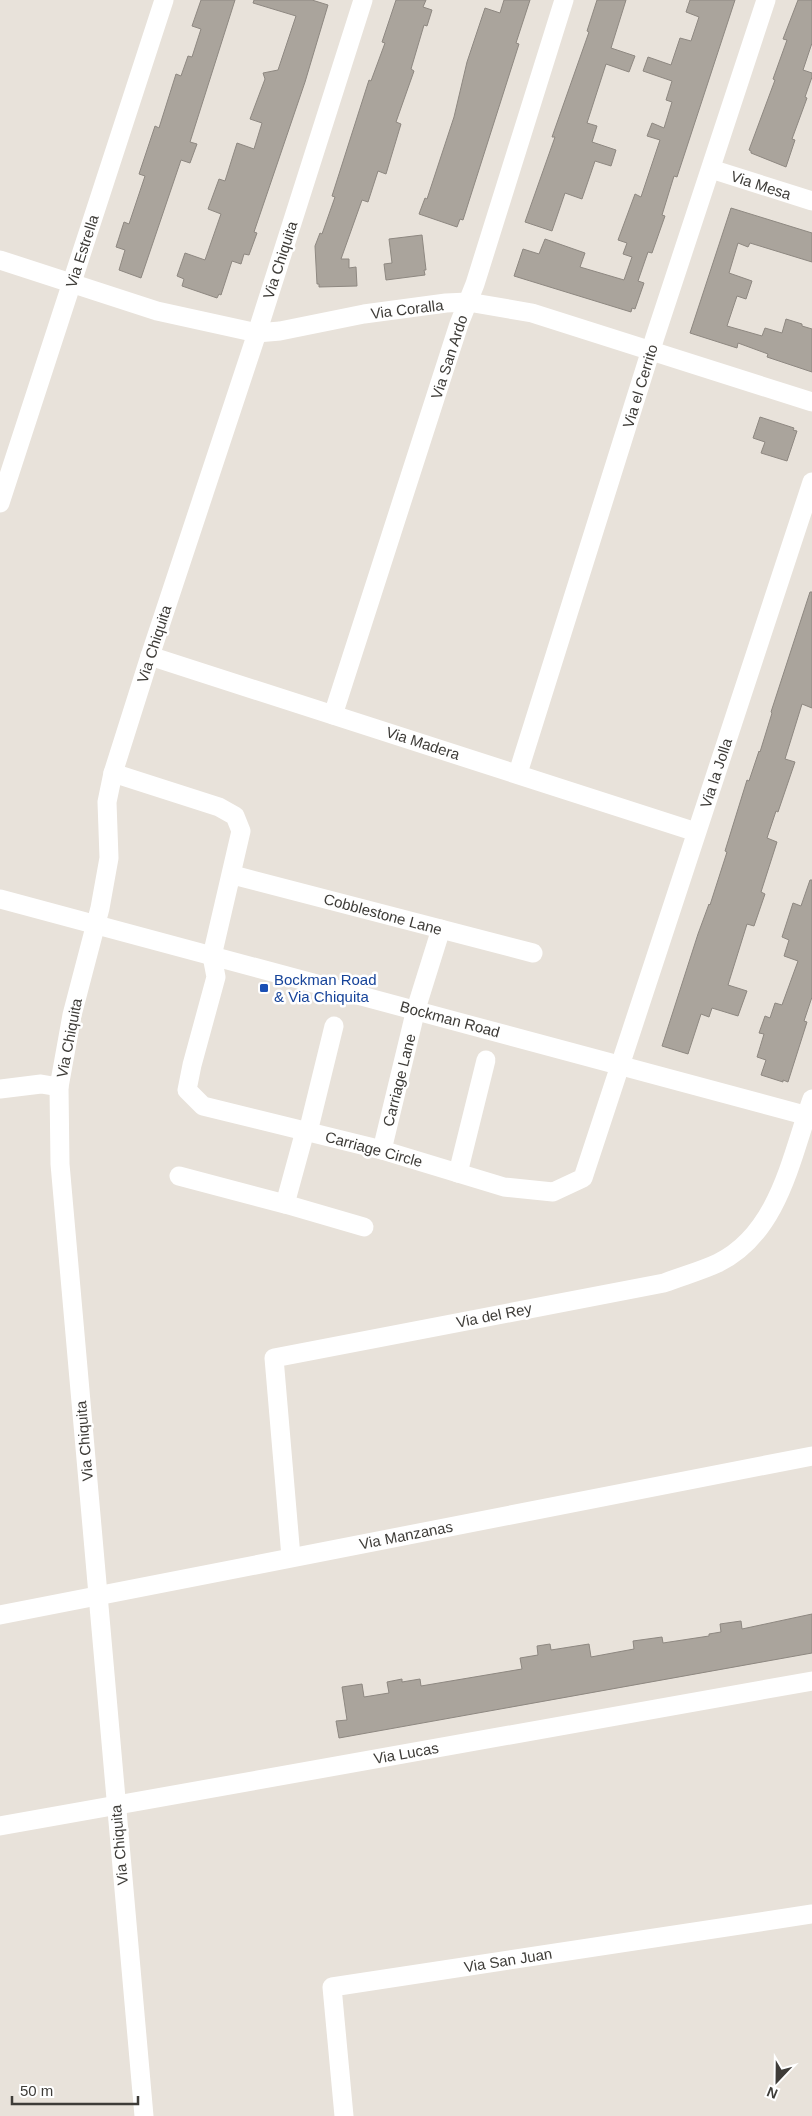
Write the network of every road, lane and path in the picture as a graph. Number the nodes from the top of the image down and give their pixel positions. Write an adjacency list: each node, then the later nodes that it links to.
1 (164, 0): 8 (street, Via Estrella)
2 (363, 0): 10 (street, Via Chiquita)
3 (564, 0): 9 (street, Via San Ardo)
4 (766, 0): 5 (street, Via el Cerrito)
5 (711, 168): 6 (street, Via Mesa); 11 (street, Via el Cerrito)
6 (812, 201)
7 (0, 260): 8 (street, Via Coralla)
8 (72, 284): 10 (street, Via Coralla); 14 (street, Via Estrella)
9 (468, 302): 10 (street, Via Coralla); 11 (street, Via Coralla); 16 (street, Via San Ardo)
10 (257, 333): 15 (street, Via Chiquita)
11 (651, 350): 12 (street, Via Coralla); 18 (street, Via el Cerrito)
12 (812, 402)
13 (812, 482): 19 (street, Via la Jolla)
14 (0, 503)
15 (150, 656): 16 (street, Via Madera); 17 (street, Via Chiquita)
16 (333, 714): 18 (street, Via Madera)
17 (113, 773): 20 (street); 22 (street, Via Chiquita)
18 (518, 773): 19 (street, Via Madera)
19 (696, 832): 29 (street, Via la Jolla)
20 (232, 875): 23 (street, Cobblestone Lane); 25 (street)
21 (0, 899): 22 (street, Bockman Road)
22 (96, 925): 25 (street, Bockman Road); 30 (street, Via Chiquita)
23 (441, 929): 24 (street, Cobblestone Lane); 26 (street, Carriage Lane)
24 (533, 953)
25 (212, 956): 26 (street, Bockman Road); 33 (street, Carriage Circle)
26 (416, 1009): 29 (street, Bockman Road); 34 (street, Carriage Lane)
27 (334, 1026): 33 (street)
28 (486, 1060): 35 (street)
29 (621, 1065): 32 (street, Bockman Road); 35 (street, Carriage Circle)
30 (59, 1087): 31 (street); 41 (street, Via Chiquita)
31 (0, 1089)
32 (810, 1110): 40 (street, Via del Rey)
33 (306, 1132): 34 (street, Carriage Circle); 37 (street)
34 (382, 1150): 35 (street, Carriage Circle)
35 (458, 1173)
36 (178, 1176): 37 (street)
37 (285, 1204): 38 (street)
38 (364, 1227)
39 (812, 1456): 40 (street, Via Manzanas)
40 (291, 1557): 41 (street, Via Manzanas)
41 (98, 1596): 42 (street, Via Manzanas); 44 (street, Via Chiquita)
42 (0, 1615)
43 (812, 1681): 44 (street, Via Lucas)
44 (116, 1805): 45 (street, Via Lucas); 47 (street, Via Chiquita)
45 (0, 1826)
46 (812, 1914): 48 (street, Via San Juan)
47 (144, 2116)
48 (344, 2116)

